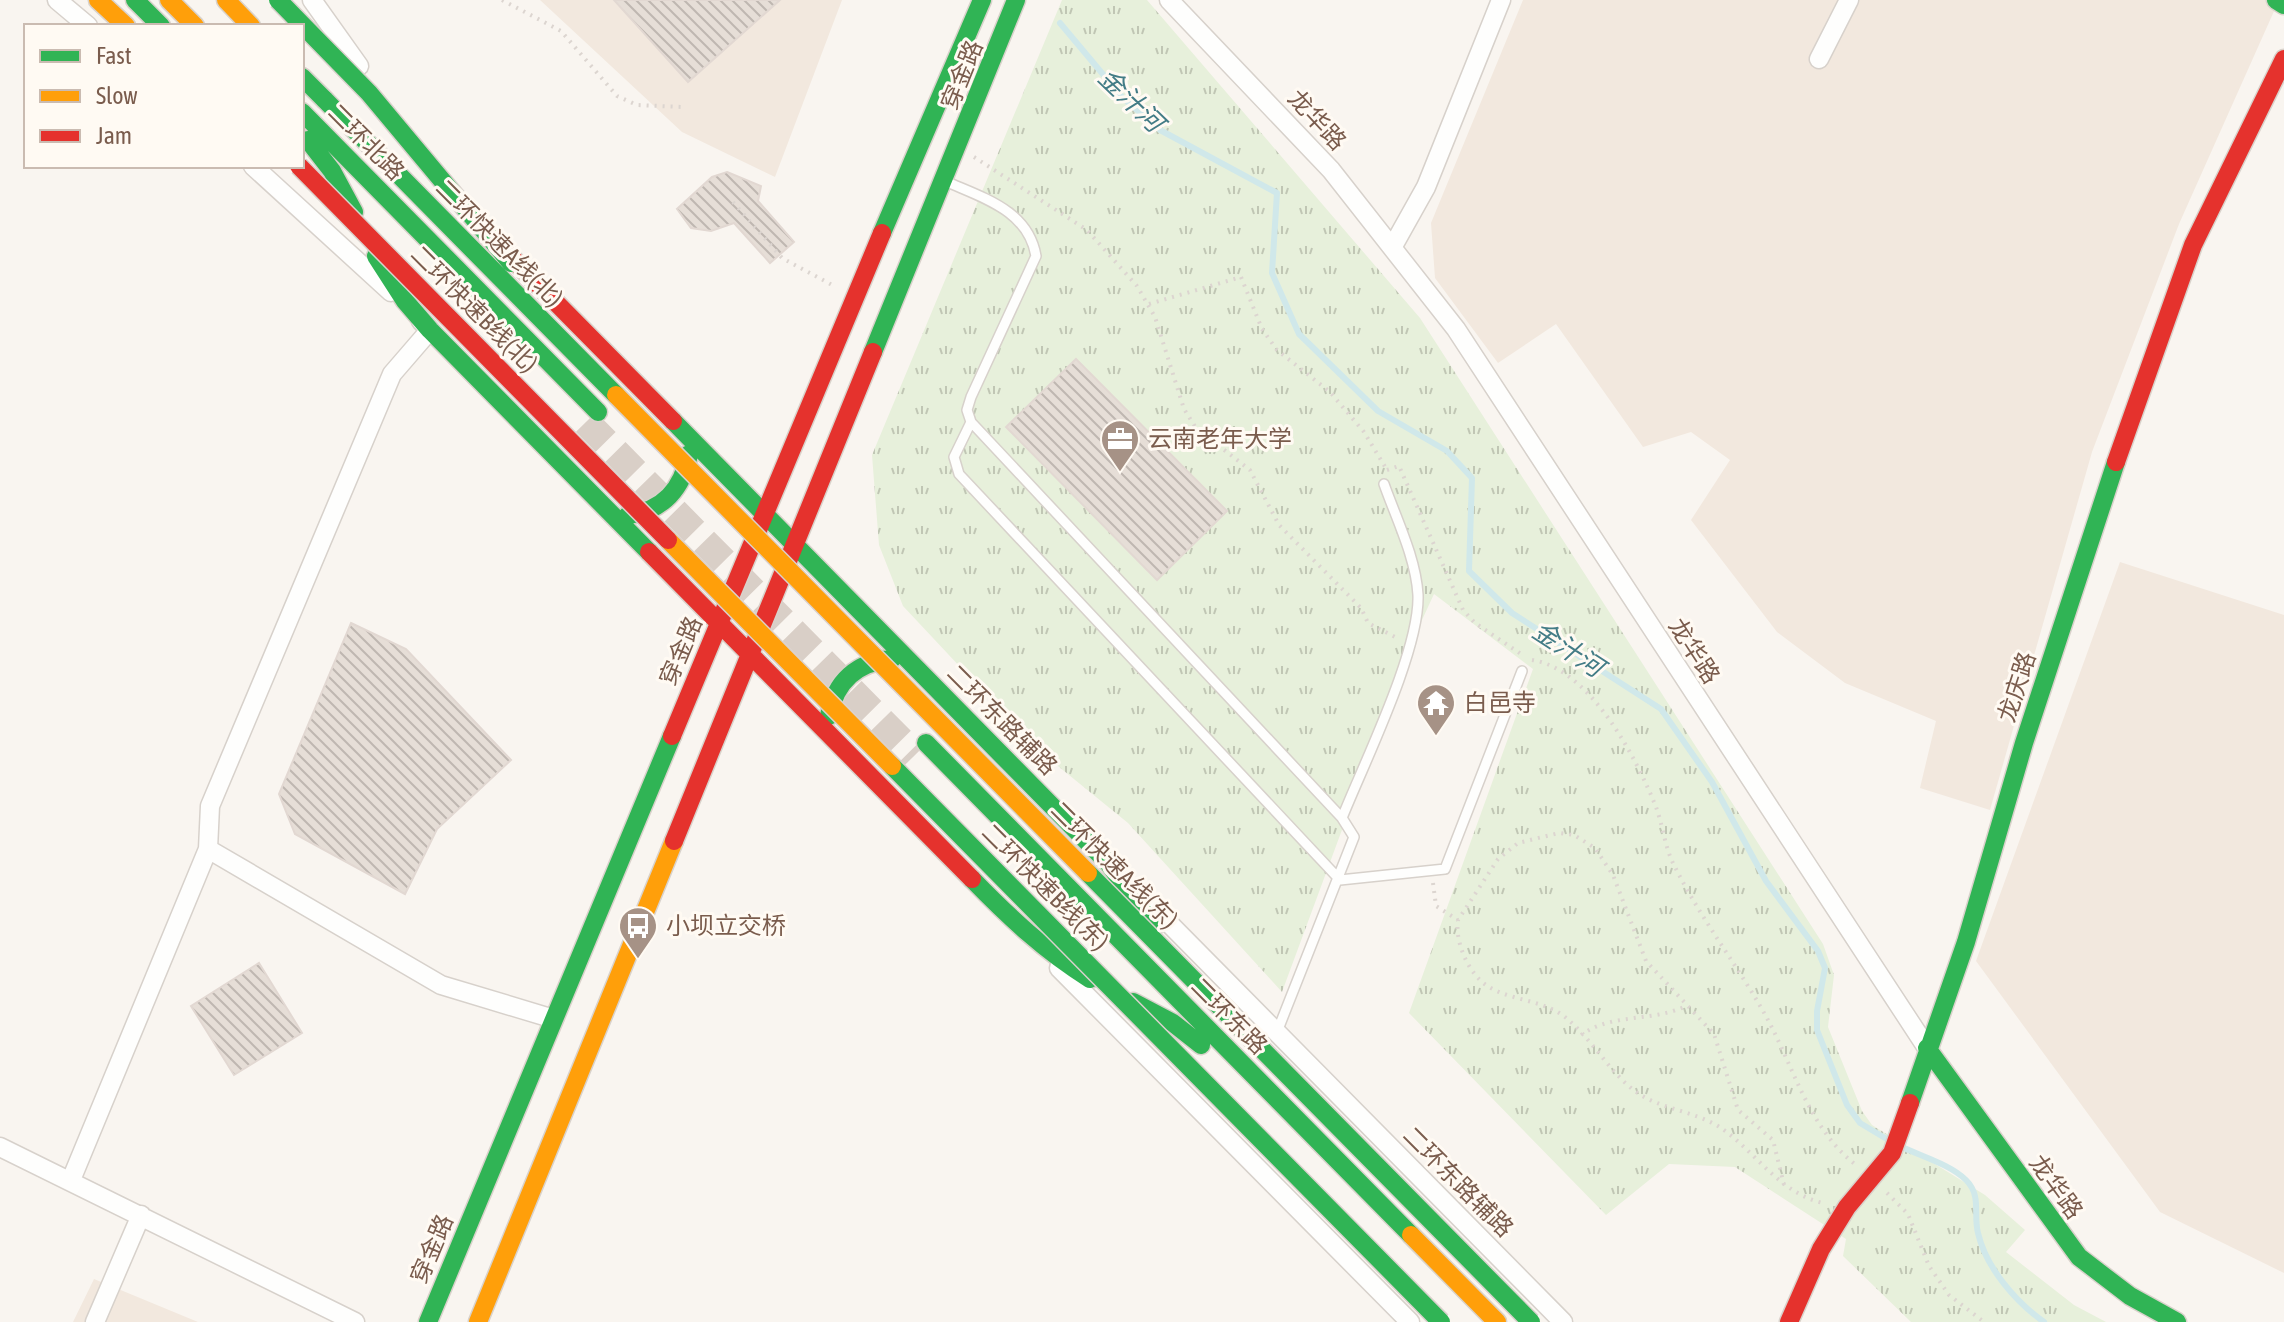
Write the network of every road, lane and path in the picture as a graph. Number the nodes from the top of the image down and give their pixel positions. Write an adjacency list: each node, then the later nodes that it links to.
1 (57, 0): 18 (street)
2 (98, 0): 19 (main road)
3 (135, 0): 20 (main road)
4 (169, 0): 21 (main road)
5 (192, 0): 22 (main road)
6 (226, 0): 23 (main road)
7 (278, 0): 24 (main road, bridge)
8 (289, 0): 28 (main road, bridge)
9 (312, 0): 39 (street)
10 (502, 0): 30 (path)
11 (982, 0): 40 (main road, 穿金路)
12 (1016, 0): 32 (main road, 穿金路)
13 (1169, 0): 38 (street, 龙华路)
14 (1501, 0): 38 (street)
15 (1849, 0): 26 (street)
16 (2276, 0): 17 (main road)
17 (2284, 5)
18 (86, 24)
19 (124, 24)
20 (159, 24)
21 (193, 24)
22 (215, 24)
23 (249, 24)
24 (302, 24)
25 (304, 26): 28 (main road, bridge)
26 (1819, 59)
27 (2284, 59): 73 (main road, 龙庆路)
28 (351, 74): 47 (main road, bridge)
29 (304, 79): 47 (main road, 二环快速A线(北), bridge)
30 (682, 107)
31 (310, 134): 39 (main road, 二环东路辅路); 43 (main road); 44 (main road, 二环北路)
32 (958, 148): 36 (main road, 穿金路); 42 (path)
33 (255, 168): 43 (street)
34 (283, 168): 41 (main road, bridge)
35 (301, 168): 41 (main road, 二环快速B线(北), bridge)
36 (945, 181): 45 (lane); 53 (main road, 穿金路)
37 (733, 202): 40 (path)
38 (1393, 246): 73 (street, 龙华路)
39 (510, 256): 46 (main road, 二环东路辅路)
40 (854, 298): 52 (main road, 穿金路)
41 (436, 304): 50 (main road, 二环快速B线(北), bridge)
42 (1149, 304): 48 (path); 55 (path)
43 (430, 330): 51 (main road); 63 (street)
44 (592, 417)
45 (971, 422): 61 (lane); 65 (lane)
46 (678, 426): 51 (main road); 52 (main road, 二环东路辅路)
47 (663, 443): 88 (main road, 二环快速A线(东), bridge)
48 (1387, 470): 49 (path); 75 (path)
49 (1384, 484): 55 (lane)
50 (615, 485): 85 (main road, 二环快速B线(东), bridge)
51 (598, 500): 54 (main road)
52 (764, 513): 53 (main road, 二环东路辅路); 54 (main road, 穿金路)
53 (796, 546): 56 (main road, 穿金路); 58 (main road, 二环东路辅路)
54 (719, 623): 56 (main road); 69 (main road, 穿金路)
55 (1411, 645): 61 (lane)
56 (751, 656): 59 (main road); 83 (main road, 穿金路)
57 (1522, 671): 64 (lane)
58 (922, 674): 59 (main road); 62 (main road, 二环东路辅路)
59 (843, 749): 67 (main road)
60 (920, 749): 72 (main road, 二环东路)
61 (1342, 818): 65 (lane)
62 (1094, 848): 70 (street, 二环东路辅路); 72 (main road)
63 (208, 849): 69 (street); 76 (street)
64 (1432, 870): 65 (lane); 66 (path)
65 (1340, 880): 70 (lane)
66 (1458, 920): 68 (path); 71 (path)
67 (1015, 923): 72 (main road); 84 (street)
68 (1688, 1005): 71 (path); 77 (path)
69 (554, 1019): 82 (main road, 穿金路)
70 (1277, 1032): 89 (street, 二环东路辅路)
71 (1581, 1035): 77 (path)
72 (1206, 1038): 86 (main road, 二环东路); 87 (main road, 二环东路)
73 (1927, 1048): 75 (main road, 龙庆路); 92 (main road, 龙华路)
74 (0, 1147): 76 (street)
75 (1872, 1178): 78 (main road, 龙庆路); 91 (path)
76 (71, 1180): 79 (street)
77 (1784, 1185): 78 (path)
78 (1847, 1207): 90 (main road, 龙庆路)
79 (141, 1215): 80 (street); 81 (street)
80 (95, 1322)
81 (355, 1322)
82 (428, 1322)
83 (478, 1322)
84 (1410, 1322)
85 (1441, 1322)
86 (1475, 1322)
87 (1497, 1322)
88 (1531, 1322)
89 (1563, 1322)
90 (1789, 1322)
91 (1984, 1322)
92 (2177, 1322)

